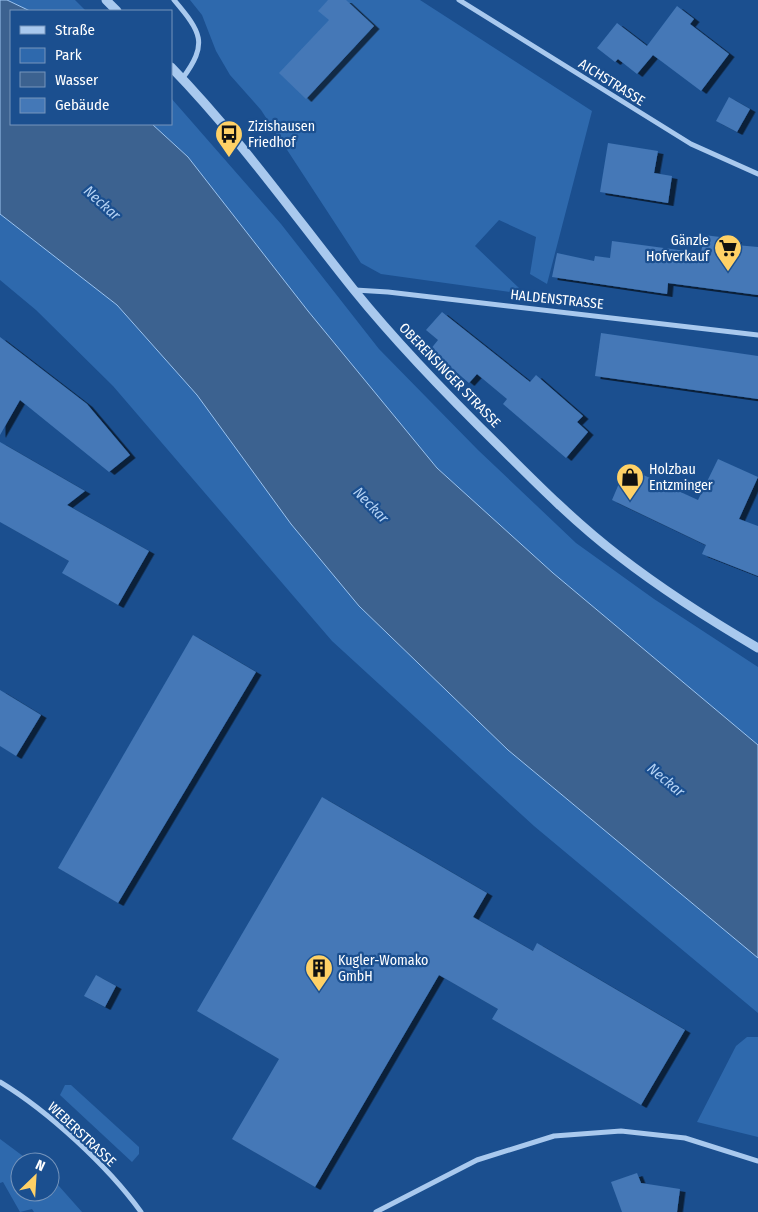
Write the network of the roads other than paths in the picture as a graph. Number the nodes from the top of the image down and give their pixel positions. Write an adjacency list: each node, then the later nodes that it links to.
1 (106, 0): 4 (street)
2 (174, 0): 6 (street)
3 (459, 0): 7 (street, AICHSTRASSE)
4 (115, 10)
5 (172, 68): 6 (street, OBERENSINGER STRASSE)
6 (182, 79): 8 (street, OBERENSINGER STRASSE)
7 (758, 174)
8 (354, 290): 9 (street, HALDENSTRASSE); 10 (street, OBERENSINGER STRASSE)
9 (758, 335)
10 (758, 648)
11 (0, 1082): 13 (street, WEBERSTRASSE)
12 (758, 1161): 14 (street)
13 (141, 1212)
14 (376, 1212)

